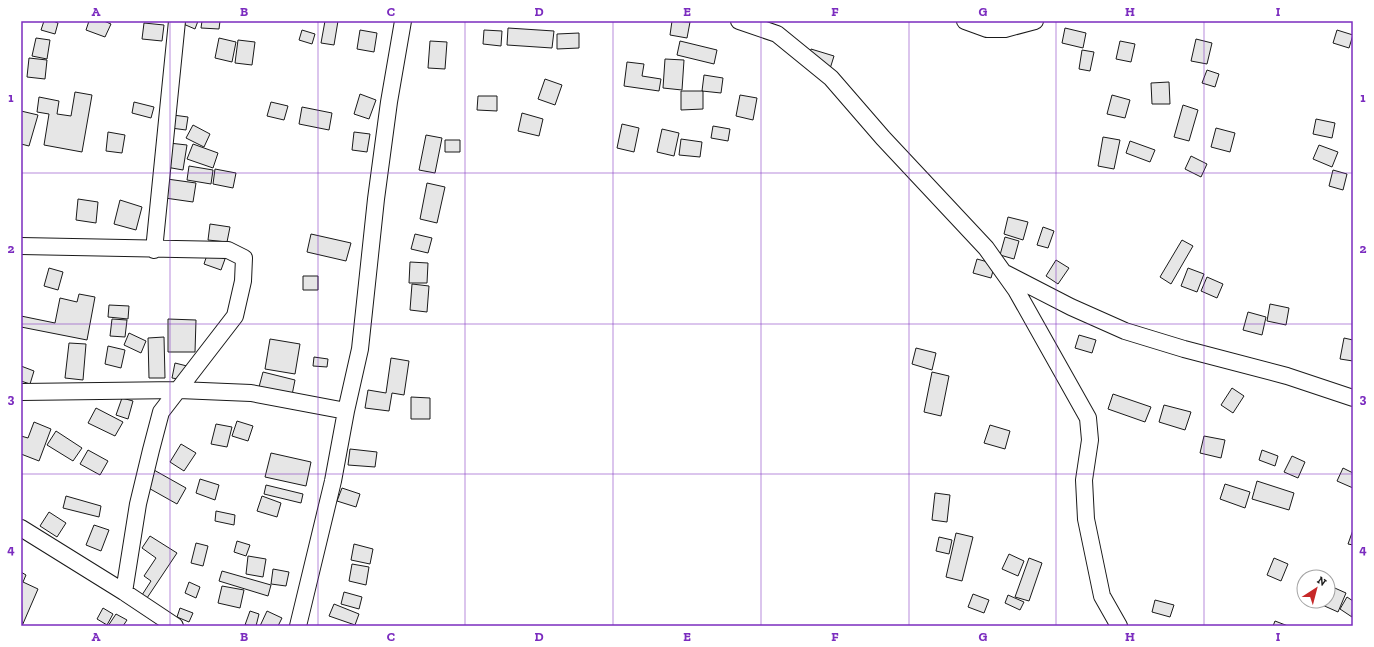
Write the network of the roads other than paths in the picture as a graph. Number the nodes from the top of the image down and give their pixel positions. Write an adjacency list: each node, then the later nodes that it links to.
1 (178, 21): 7 (street)
2 (403, 21): 12 (street)
3 (739, 21): 8 (street)
4 (965, 21): 5 (street)
5 (1035, 21)
6 (21, 246): 7 (street)
7 (154, 250): 9 (street)
8 (1002, 271): 11 (street); 17 (street)
9 (179, 390): 10 (street); 12 (street); 14 (street)
10 (21, 392)
11 (1353, 398)
12 (346, 411): 16 (street)
13 (21, 528): 14 (street)
14 (124, 592): 15 (street)
15 (174, 626)
16 (298, 626)
17 (1119, 626)

